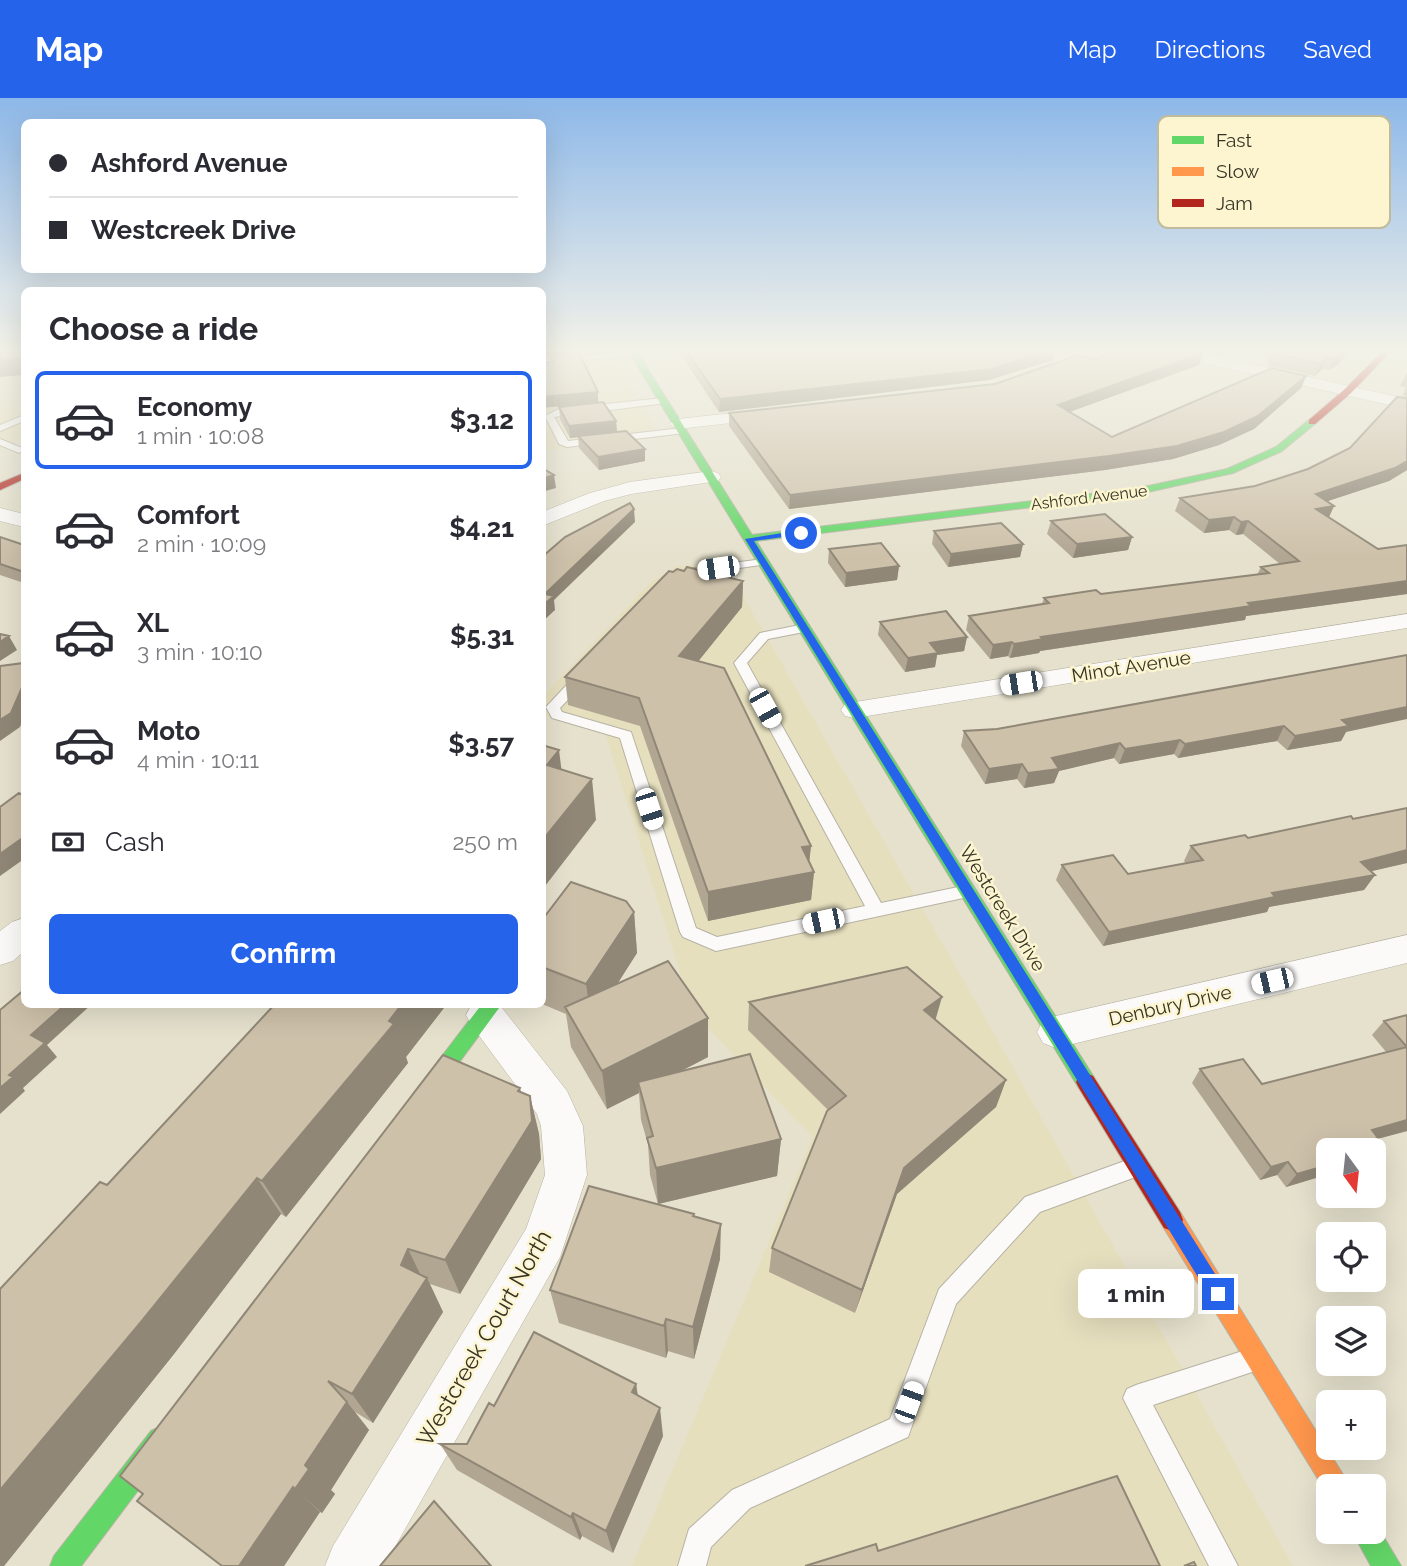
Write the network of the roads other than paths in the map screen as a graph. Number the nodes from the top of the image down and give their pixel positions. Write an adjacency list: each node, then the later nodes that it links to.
1 (18, 421): 6 (lane)
2 (551, 421): 7 (lane)
3 (675, 421): 7 (street, Westcreek Drive)
4 (731, 421): 7 (street)
5 (1313, 421): 18 (street, Ashford Avenue)
6 (0, 428)
7 (680, 428): 13 (street, Westcreek Drive)
8 (0, 442): 9 (lane)
9 (21, 449)
10 (21, 449): 11 (street)
11 (0, 458)
12 (21, 477): 14 (street)
13 (711, 477): 16 (street); 18 (street, Westcreek Drive)
14 (0, 487)
15 (0, 514): 17 (street)
16 (546, 518)
17 (21, 520)
18 (749, 539): 19 (street, Westcreek Drive)
19 (763, 562): 20 (lane); 22 (street, Westcreek Drive)
20 (674, 583)
21 (1407, 621): 24 (street, Minot Avenue)
22 (805, 628): 24 (street, Westcreek Drive); 26 (lane)
23 (590, 667): 26 (lane)
24 (855, 710): 25 (street, Westcreek Drive)
25 (968, 891): 26 (lane); 31 (street, Westcreek Drive)
26 (876, 910)
27 (21, 934): 29 (street)
28 (1407, 948): 31 (street, Denbury Drive)
29 (0, 951)
30 (489, 1010): 32 (street, Westcreek Court North); 39 (street, Westcreek Court North)
31 (1056, 1032): 33 (street, Westcreek Drive)
32 (410, 1115)
33 (1139, 1166): 34 (street, Westcreek Drive); 40 (lane)
34 (1258, 1358): 36 (street, Westcreek Drive); 41 (lane)
35 (174, 1423): 38 (street)
36 (1330, 1474)
37 (1374, 1544): 42 (street)
38 (64, 1566)
39 (353, 1566)
40 (692, 1566)
41 (1224, 1566)
42 (1387, 1566)

